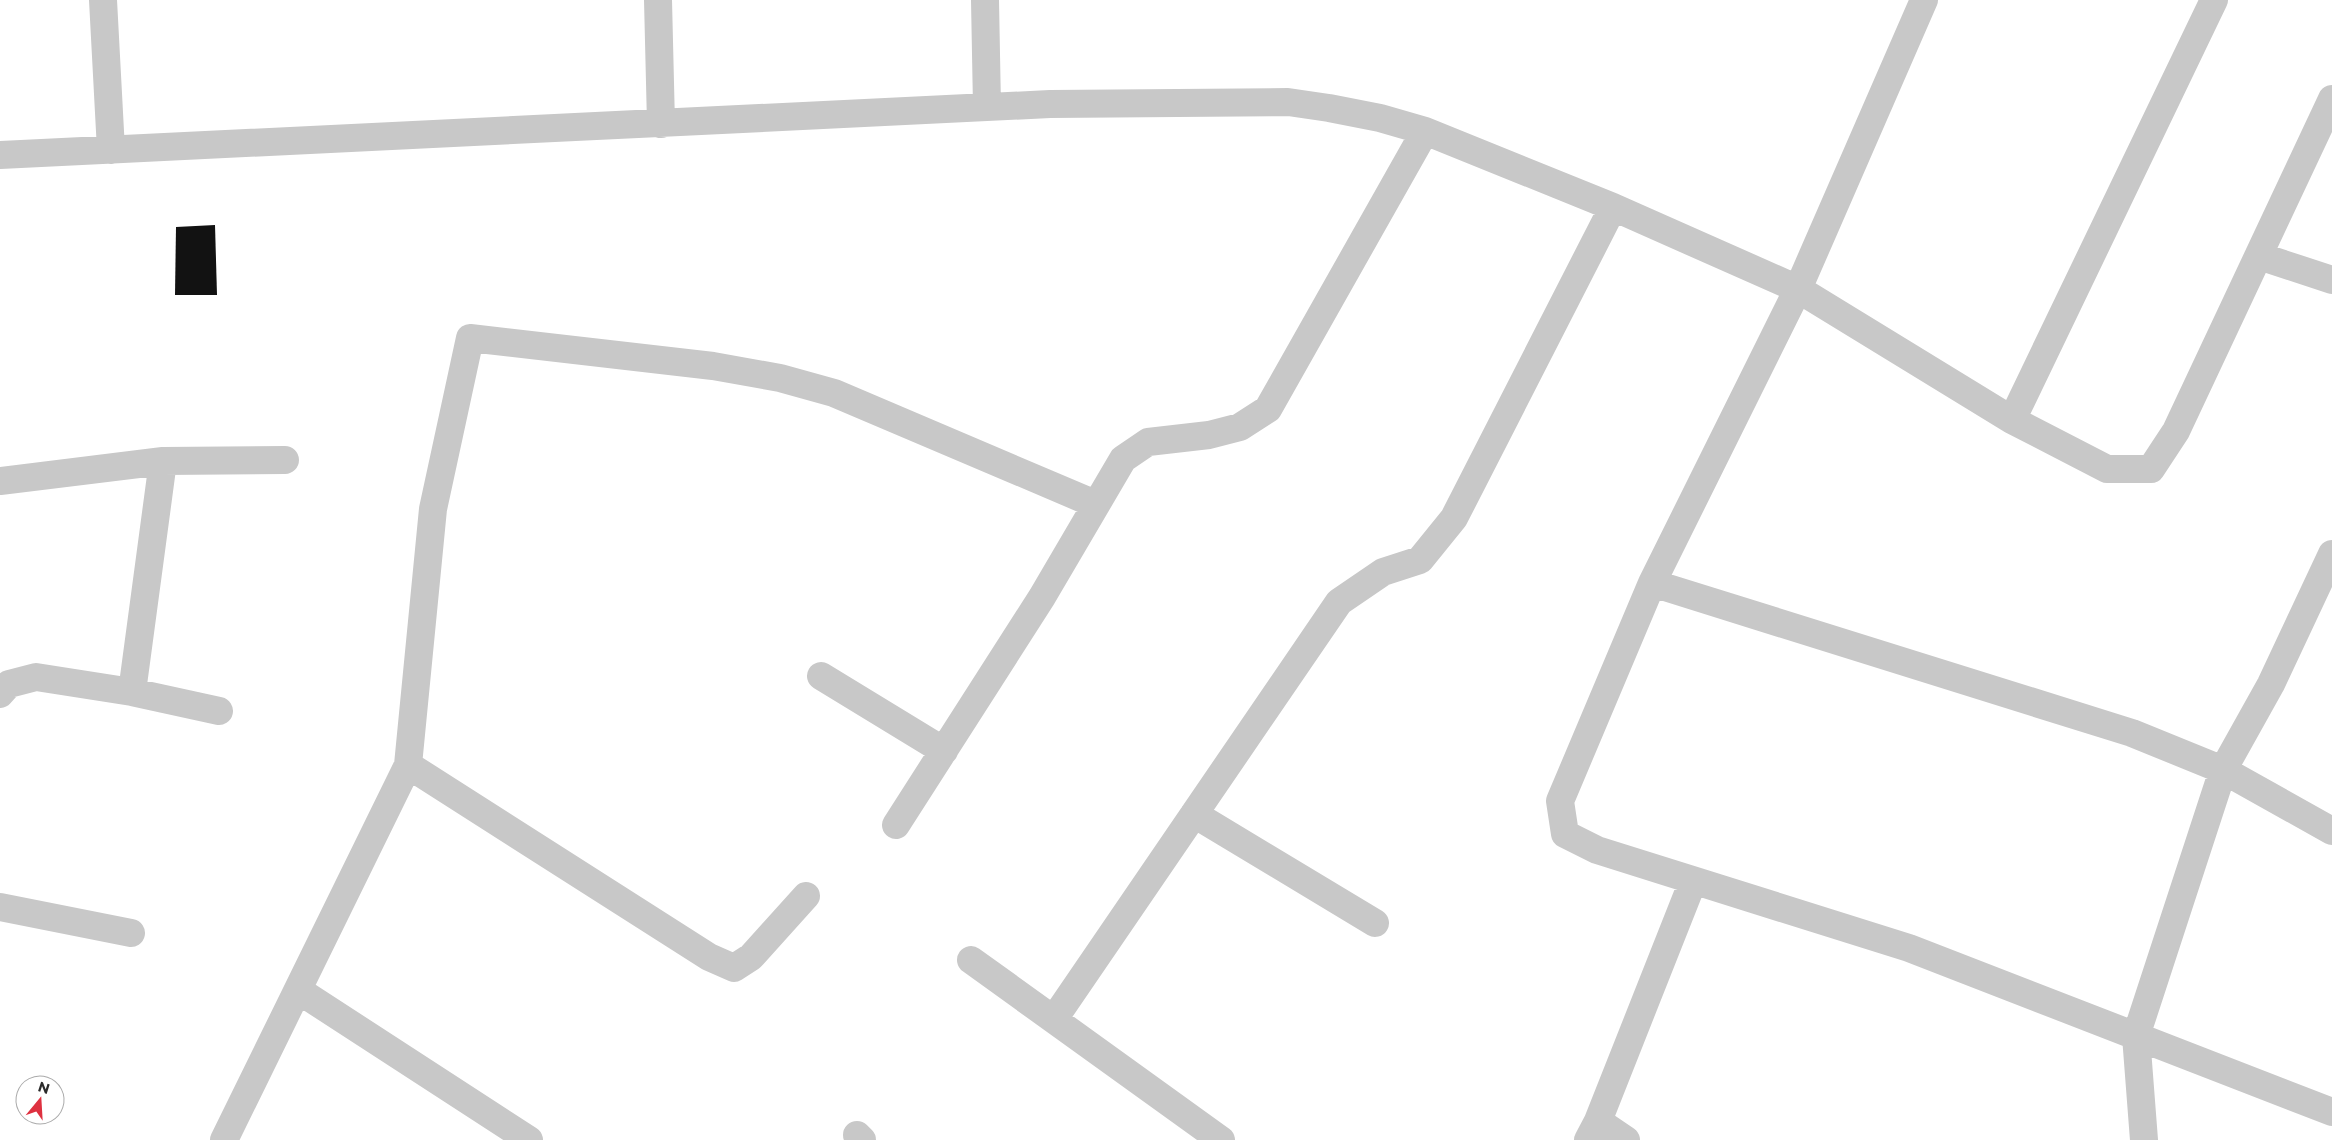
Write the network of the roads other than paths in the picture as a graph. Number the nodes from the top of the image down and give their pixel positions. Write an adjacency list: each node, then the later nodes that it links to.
1 (103, 0): 10 (street)
2 (658, 0): 8 (street)
3 (985, 0): 7 (street)
4 (1924, 0): 15 (street)
5 (2214, 0): 16 (street)
6 (2332, 99): 13 (street)
7 (987, 107): 8 (street); 9 (street)
8 (660, 124): 10 (street)
9 (1425, 131): 12 (street); 20 (street)
10 (111, 150): 11 (street)
11 (0, 156)
12 (1613, 207): 15 (street); 30 (street)
13 (2259, 256): 14 (street); 16 (street)
14 (2332, 280)
15 (1798, 289): 16 (street); 22 (street)
16 (2012, 420)
17 (284, 460): 18 (street)
18 (163, 461): 19 (street); 24 (street)
19 (0, 481)
20 (1095, 504): 27 (street); 28 (street)
21 (2332, 554): 29 (street)
22 (1652, 583): 29 (street); 33 (street)
23 (821, 676): 27 (street)
24 (132, 692): 25 (street); 26 (street)
25 (0, 694)
26 (219, 711)
27 (944, 751): 31 (street)
28 (408, 765): 34 (street); 39 (street)
29 (2223, 770): 32 (street); 41 (street)
30 (1194, 814): 36 (street); 40 (street)
31 (896, 825)
32 (2332, 831)
33 (1692, 881): 41 (street); 43 (street)
34 (806, 896)
35 (0, 907): 37 (street)
36 (1375, 923)
37 (131, 933)
38 (971, 960): 40 (street)
39 (298, 990): 44 (street); 45 (street)
40 (1054, 1019): 46 (street)
41 (2136, 1036): 42 (street); 48 (street)
42 (2332, 1112)
43 (1593, 1131): 47 (street)
44 (224, 1140)
45 (529, 1140)
46 (1220, 1140)
47 (1626, 1140)
48 (2144, 1140)

